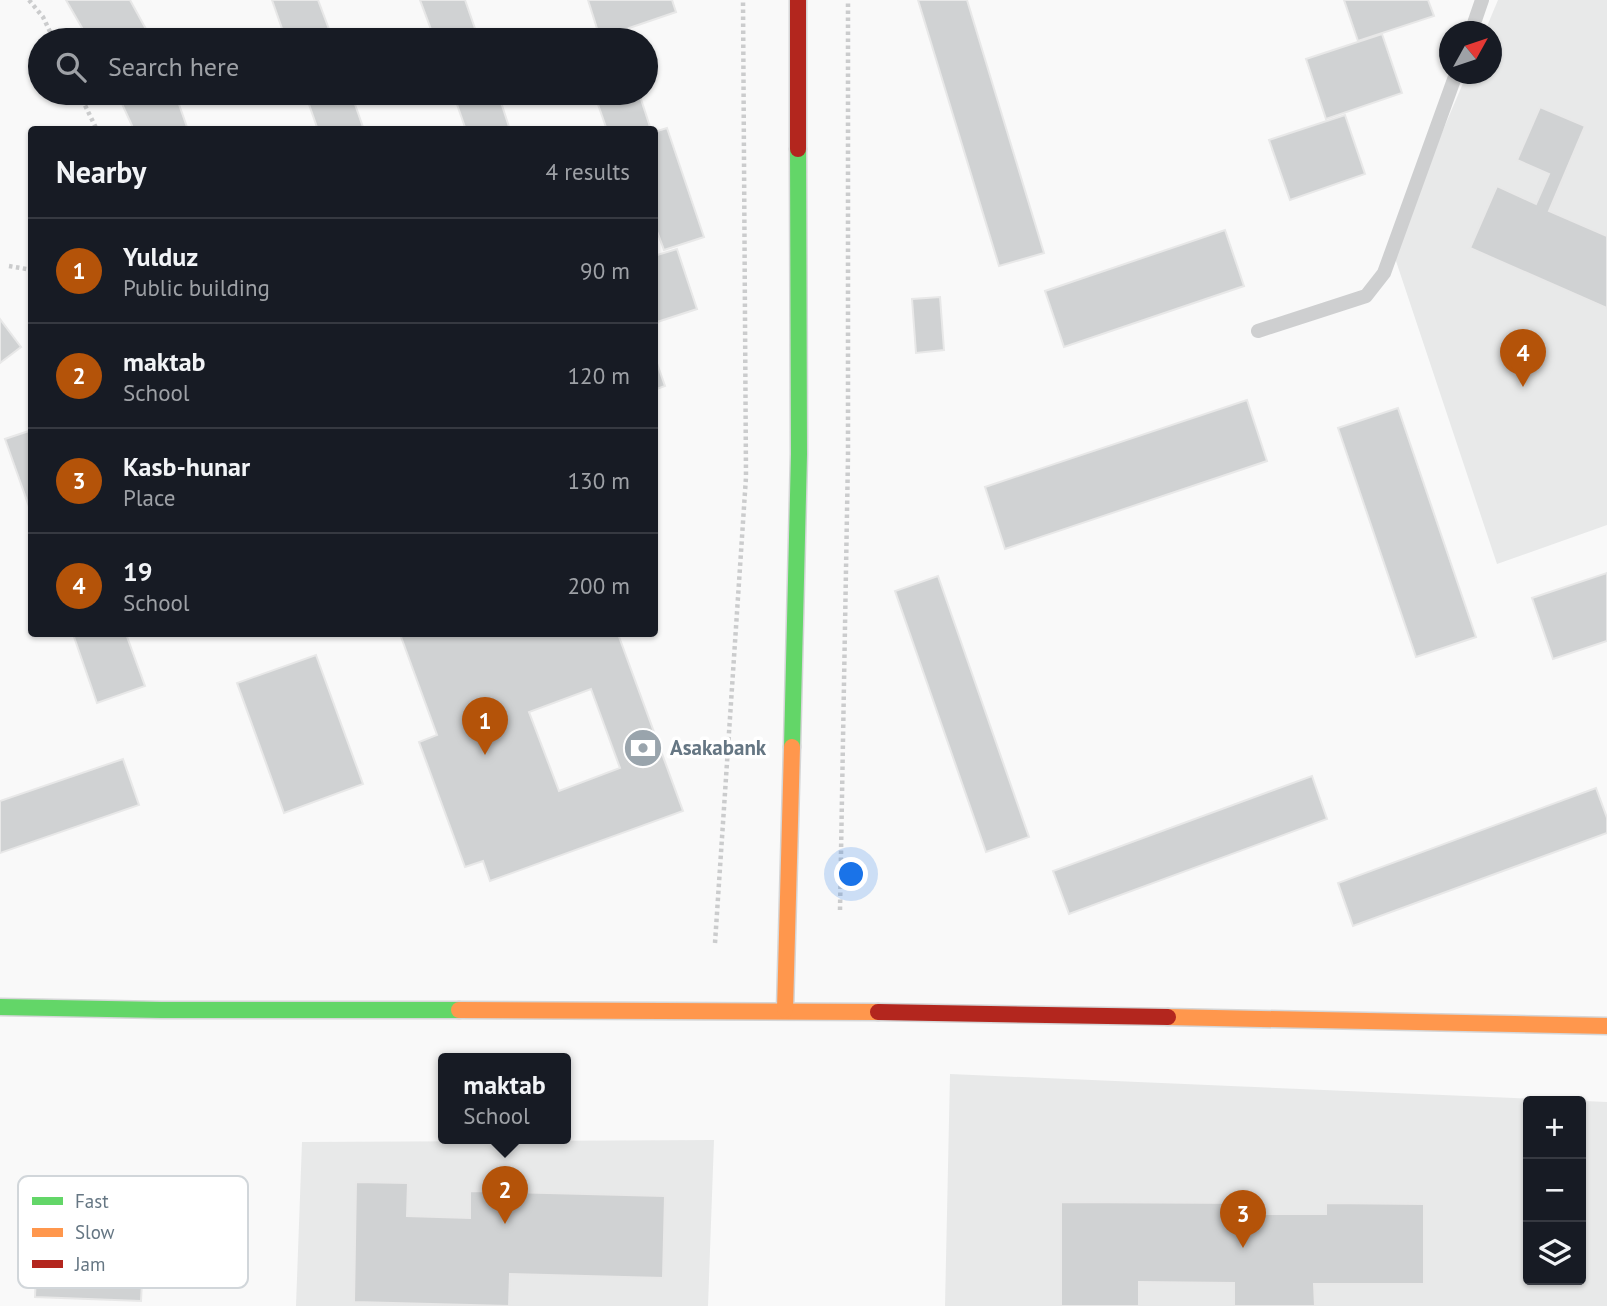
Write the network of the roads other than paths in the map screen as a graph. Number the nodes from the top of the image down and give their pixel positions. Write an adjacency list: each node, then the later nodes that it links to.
1 (798, 0): 7 (street)
2 (1482, 0): 3 (lane)
3 (1475, 21)
4 (1452, 84): 5 (lane)
5 (1258, 331)
6 (0, 1007): 7 (street)
7 (785, 1010): 8 (street)
8 (1607, 1026)

